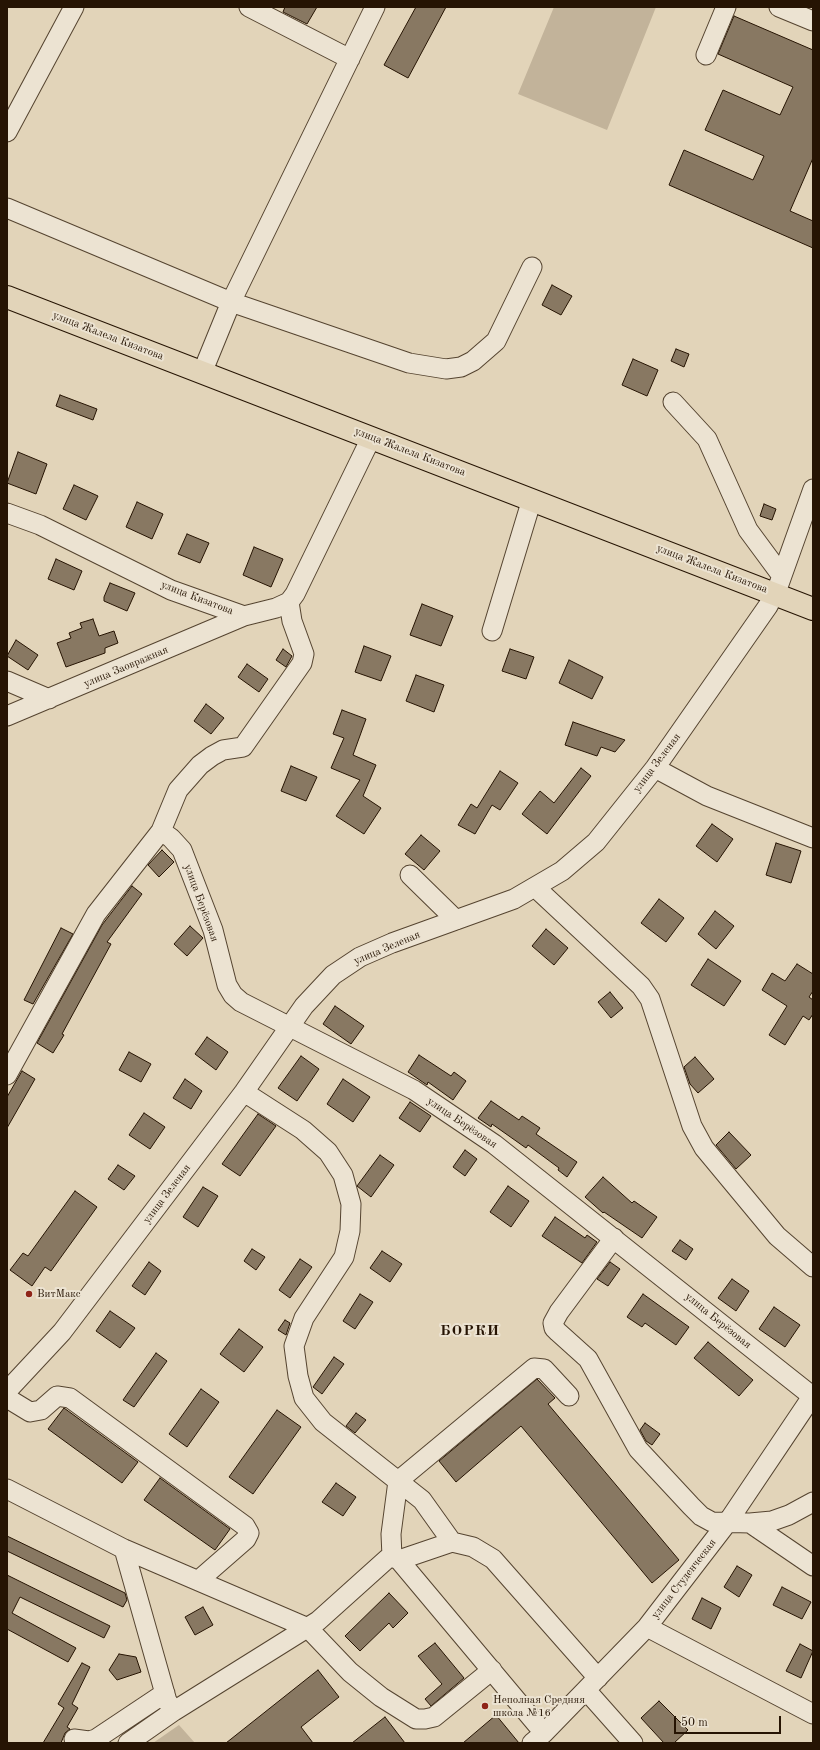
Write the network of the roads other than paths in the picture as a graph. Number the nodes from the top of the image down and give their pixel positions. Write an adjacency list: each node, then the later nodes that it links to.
1 (74, 7): 9 (street)
2 (249, 7): 8 (street)
3 (375, 7): 8 (street)
4 (726, 7): 7 (street)
5 (779, 7): 6 (street)
6 (813, 21)
7 (706, 55)
8 (350, 59): 13 (street)
9 (7, 132)
10 (7, 208): 13 (street)
11 (532, 267): 13 (street)
12 (7, 297): 14 (main road, улица Жалела Кизатова)
13 (231, 302): 14 (street)
14 (202, 373): 16 (main road, улица Жалела Кизатова)
15 (673, 402): 20 (street)
16 (371, 438): 18 (main road, улица Жалела Кизатова); 21 (street)
17 (813, 489): 20 (street, улица Зеленая)
18 (532, 499): 20 (main road, улица Жалела Кизатова); 24 (street)
19 (7, 513): 23 (street, улица Кизатова)
20 (778, 585): 22 (main road, улица Жалела Кизатова); 28 (street, улица Зеленая)
21 (289, 602): 23 (street, улица Кизатова); 29 (street)
22 (813, 609)
23 (244, 616): 26 (street, улица Заовражная)
24 (492, 631)
25 (7, 681): 26 (street)
26 (49, 699): 27 (street, улица Заовражная)
27 (7, 716)
28 (655, 768): 30 (street); 32 (street, улица Зеленая)
29 (161, 832): 34 (street, улица Берёзовая); 35 (street)
30 (813, 838)
31 (410, 875): 33 (street)
32 (536, 888): 33 (street, улица Зеленая); 38 (street)
33 (456, 920): 34 (street, улица Зеленая)
34 (290, 1026): 36 (street, улица Зеленая); 37 (street, улица Берёзовая)
35 (7, 1075)
36 (244, 1092): 39 (street, улица Зеленая); 43 (street)
37 (614, 1238): 41 (street, улица Берёзовая); 46 (street)
38 (813, 1267)
39 (7, 1391)
40 (569, 1396): 43 (street)
41 (813, 1396): 46 (street, улица Студенческая)
42 (7, 1398): 52 (street)
43 (398, 1481): 48 (street); 50 (street)
44 (7, 1489): 49 (street)
45 (813, 1502): 47 (street)
46 (727, 1523): 47 (street); 53 (street, улица Студенческая)
47 (750, 1523): 51 (street)
48 (452, 1542): 50 (street); 56 (street)
49 (124, 1549): 52 (street); 57 (street)
50 (395, 1559): 54 (street); 55 (street)
51 (813, 1566)
52 (199, 1580): 54 (street)
53 (647, 1627): 56 (street, улица Студенческая); 59 (street)
54 (308, 1628): 55 (street); 58 (street)
55 (492, 1670): 60 (street)
56 (592, 1684): 60 (street, улица Студенческая); 63 (street)
57 (165, 1693): 58 (street); 61 (street)
58 (174, 1711): 62 (street)
59 (813, 1714)
60 (538, 1738)
61 (74, 1739)
62 (128, 1743)
63 (633, 1743)

